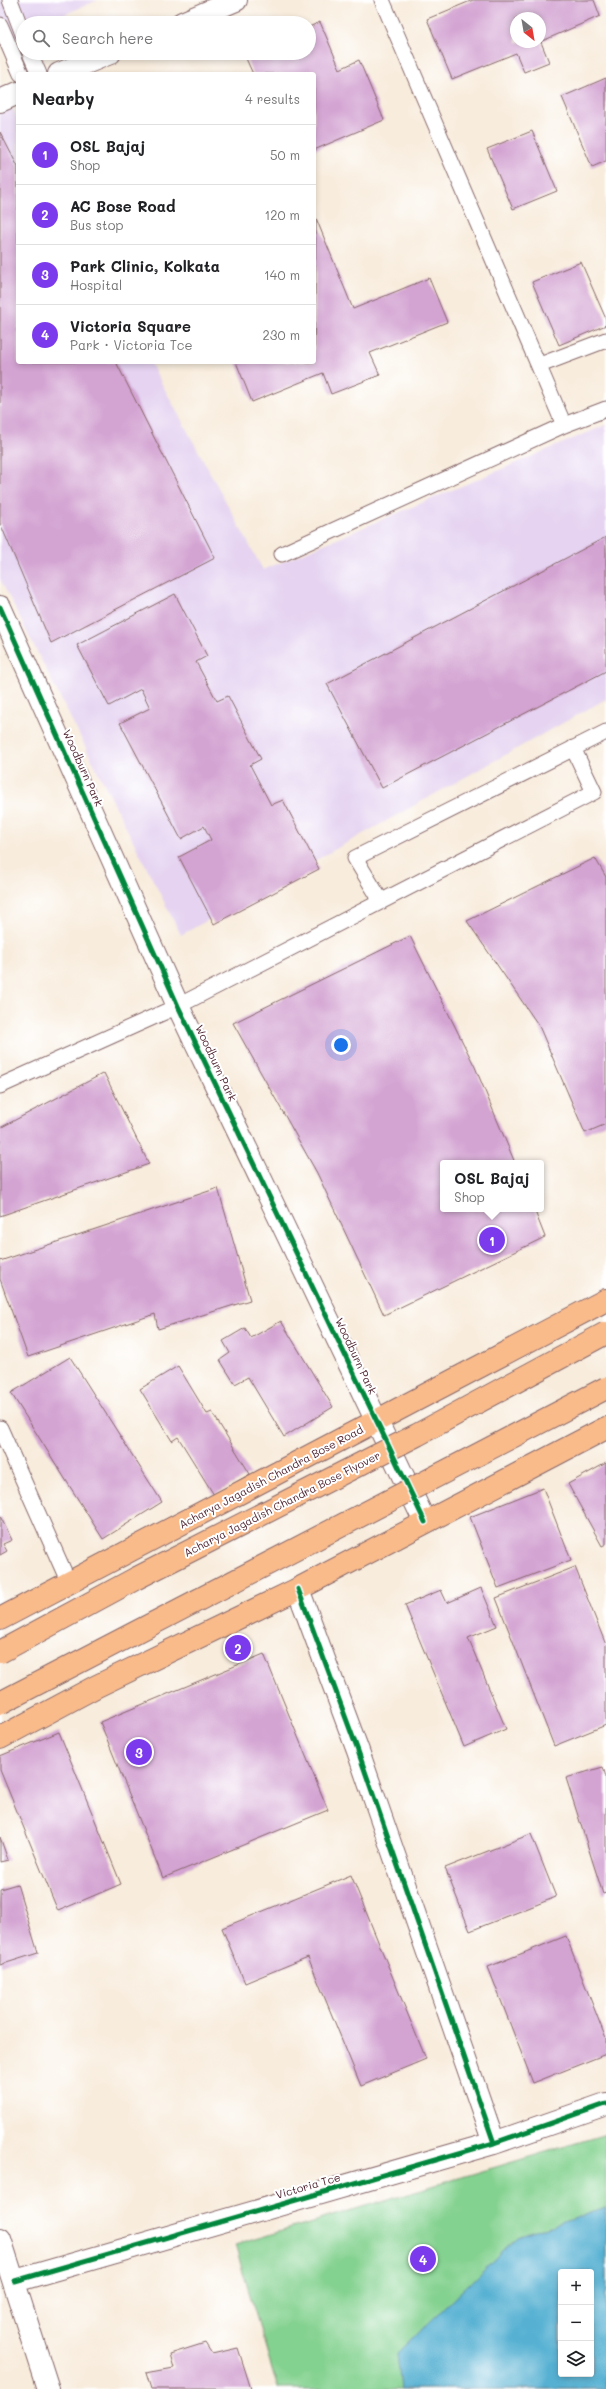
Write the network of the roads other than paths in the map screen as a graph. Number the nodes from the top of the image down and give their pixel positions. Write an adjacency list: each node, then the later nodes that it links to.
1 (6, 0): 5 (lane)
2 (10, 0): 6 (lane)
3 (236, 0): 7 (street)
4 (382, 0): 17 (lane)
5 (0, 2)
6 (16, 16)
7 (198, 16)
8 (0, 25): 11 (lane)
9 (33, 60): 12 (lane)
10 (93, 60): 13 (street)
11 (20, 72)
12 (38, 72)
13 (64, 72)
14 (16, 94): 15 (street)
15 (0, 101)
16 (606, 340): 17 (lane)
17 (540, 365): 19 (lane)
18 (606, 409): 19 (lane)
19 (564, 425): 20 (lane)
20 (282, 554)
21 (0, 607): 25 (street, Woodburn Park)
22 (606, 732): 23 (lane)
23 (573, 748): 24 (lane); 24 (lane)
24 (381, 901): 25 (lane)
25 (178, 1006): 26 (lane); 30 (street, Woodburn Park)
26 (0, 1086)
27 (606, 1300): 30 (main road, Acharya Jagadish Chandra Bose Road)
28 (606, 1333): 37 (main road, Acharya Jagadish Chandra Bose Flyover, bridge)
29 (606, 1388): 38 (main road, bridge)
30 (376, 1422): 33 (street, Woodburn Park); 34 (main road, Acharya Jagadish Chandra Bose Road)
31 (0, 1428): 34 (lane)
32 (606, 1428): 33 (main road)
33 (425, 1522): 35 (main road)
34 (69, 1583): 36 (main road, Acharya Jagadish Chandra Bose Road)
35 (298, 1589): 39 (main road); 41 (street)
36 (0, 1619)
37 (0, 1652)
38 (0, 1703)
39 (0, 1738)
40 (606, 2104): 41 (street, Victoria Tce)
41 (494, 2143): 43 (street, Victoria Tce)
42 (0, 2239): 43 (street)
43 (14, 2281): 44 (street)
44 (48, 2389)

